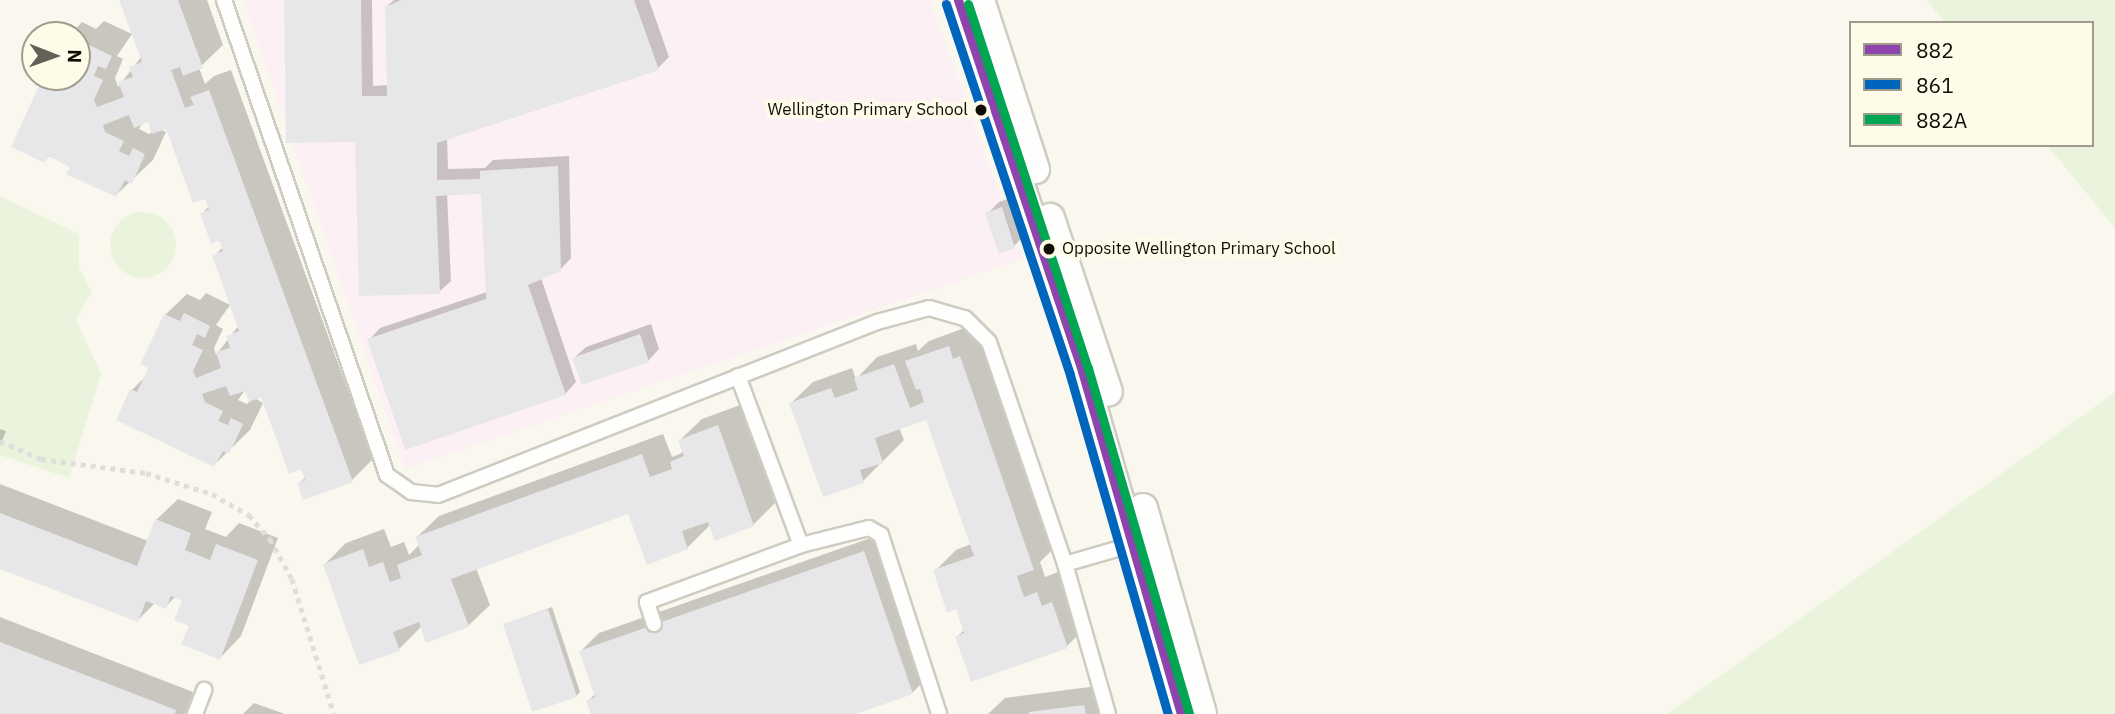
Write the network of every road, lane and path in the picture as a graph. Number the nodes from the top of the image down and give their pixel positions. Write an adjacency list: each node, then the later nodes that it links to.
1 (224, 0): 4 (lane)
2 (958, 0): 6 (street)
3 (980, 0): 6 (street)
4 (738, 376): 7 (lane); 8 (lane)
5 (0, 441): 13 (path)
6 (1142, 542): 8 (lane); 9 (street)
7 (801, 545): 10 (lane); 14 (lane)
8 (1065, 564): 15 (lane)
9 (1159, 598): 16 (street); 17 (street)
10 (654, 624)
11 (204, 690): 12 (lane)
12 (195, 714)
13 (334, 714)
14 (939, 714)
15 (1108, 714)
16 (1181, 714)
17 (1202, 714)

